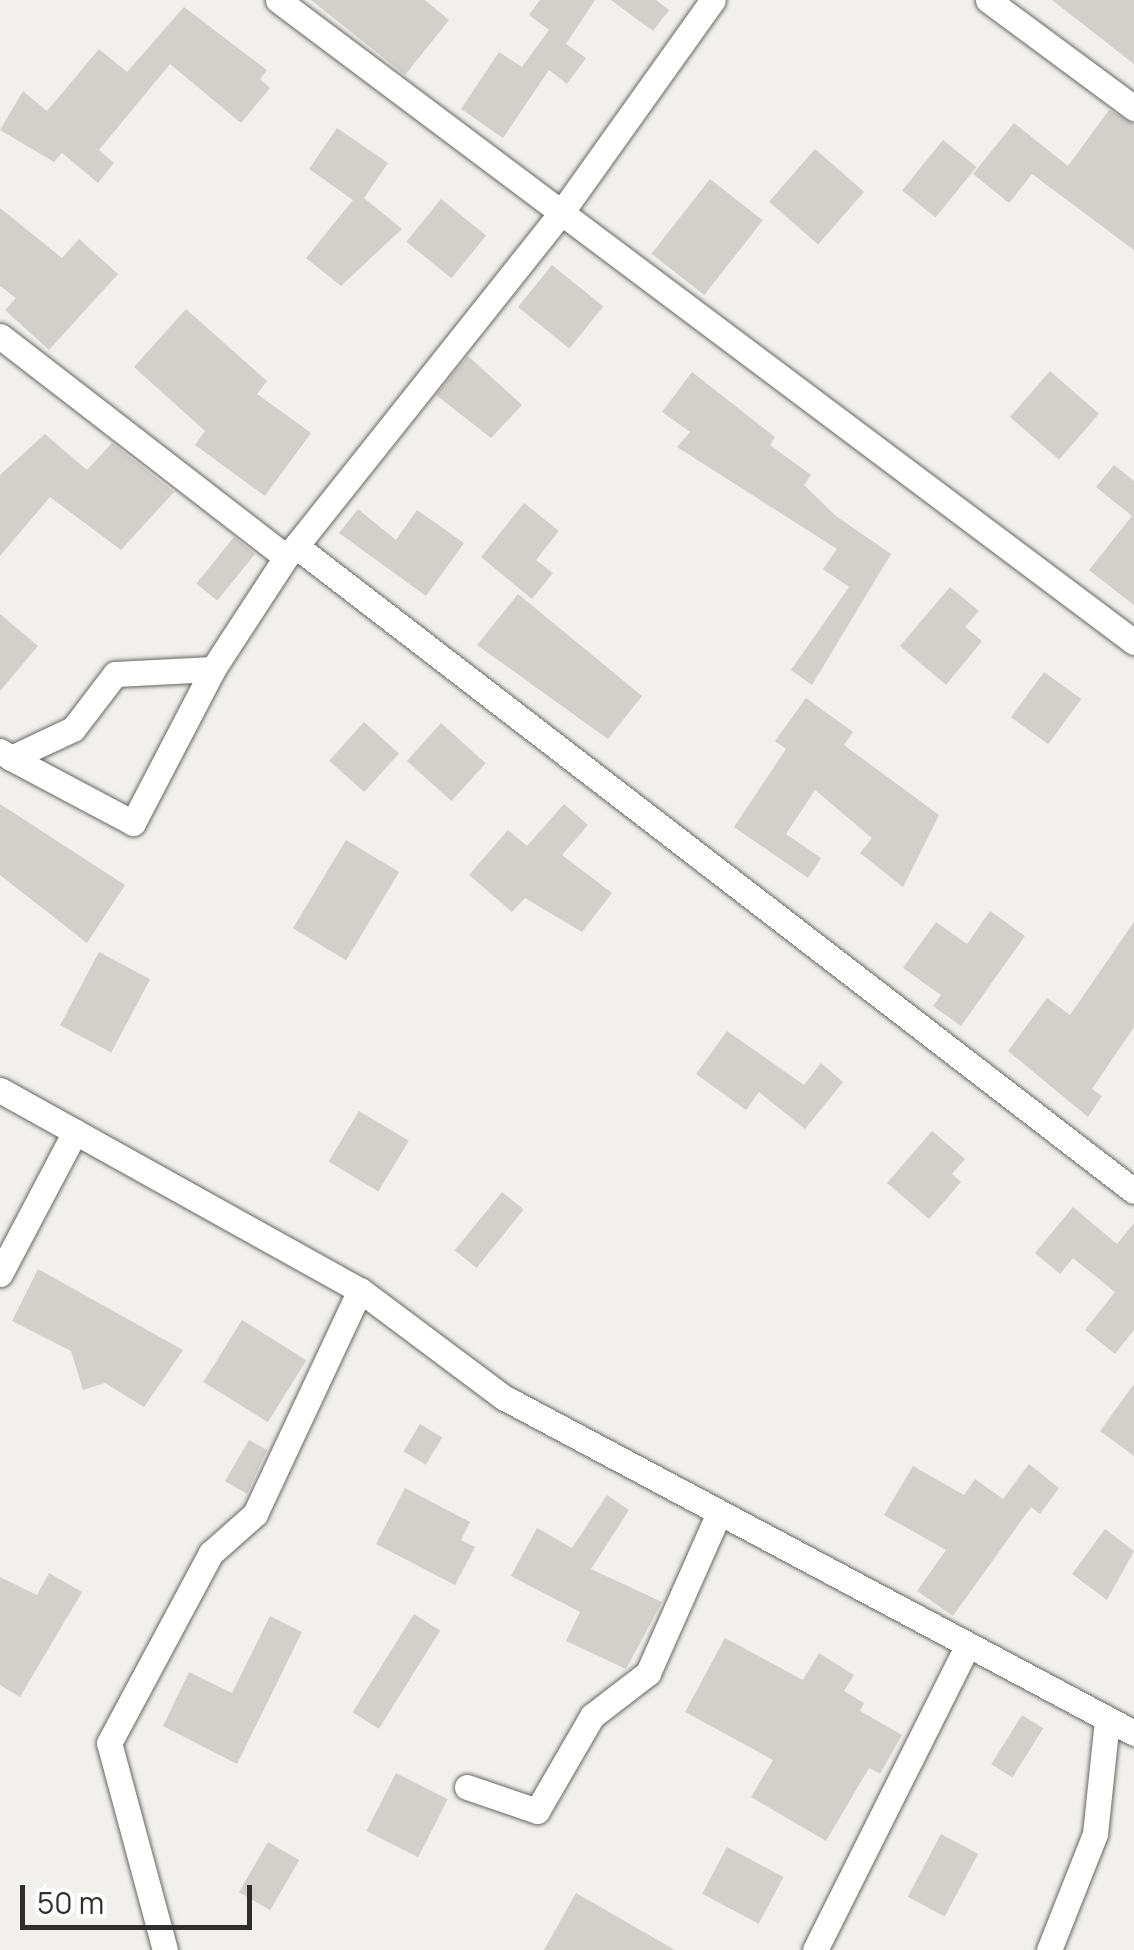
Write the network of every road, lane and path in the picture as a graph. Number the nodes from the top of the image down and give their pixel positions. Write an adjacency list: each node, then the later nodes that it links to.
1 (278, 0): 5 (street)
2 (714, 0): 5 (street)
3 (988, 0): 4 (street)
4 (1134, 108)
5 (563, 210): 7 (street); 8 (street)
6 (0, 336): 7 (street)
7 (291, 552): 9 (street); 13 (street)
8 (1134, 642)
9 (213, 670): 10 (street); 10 (street)
10 (6, 755)
11 (0, 1090): 12 (street)
12 (75, 1132): 14 (street); 15 (street)
13 (1134, 1190)
14 (0, 1274)
15 (360, 1290): 16 (street); 21 (street)
16 (719, 1514): 17 (street); 20 (street)
17 (967, 1646): 18 (street); 22 (street)
18 (1107, 1719): 19 (street); 23 (street)
19 (1134, 1732)
20 (467, 1787)
21 (165, 1950)
22 (815, 1950)
23 (1049, 1950)

